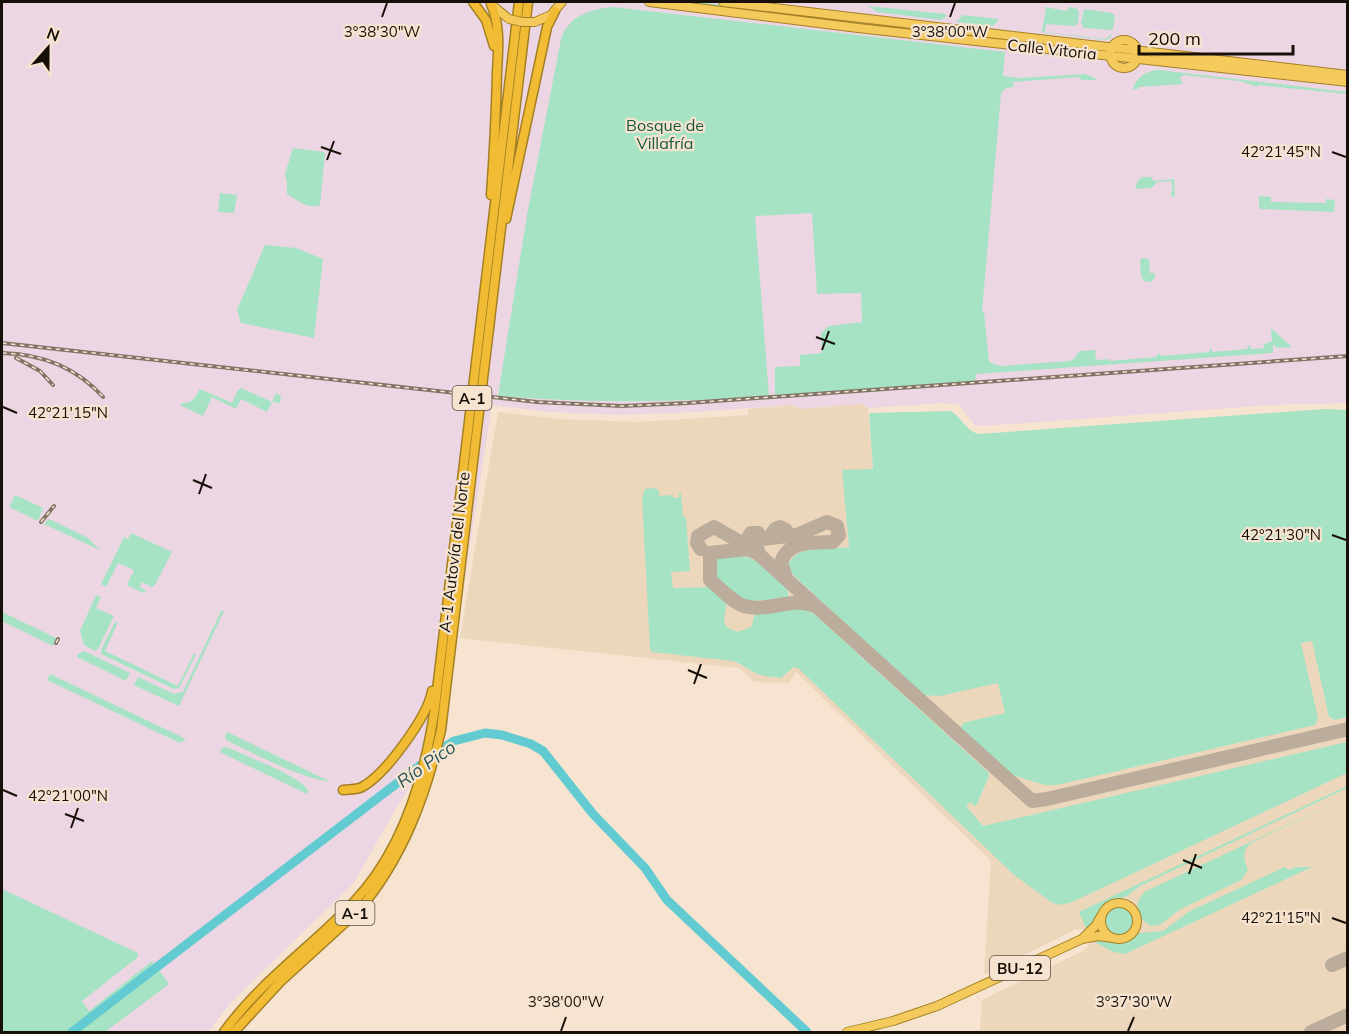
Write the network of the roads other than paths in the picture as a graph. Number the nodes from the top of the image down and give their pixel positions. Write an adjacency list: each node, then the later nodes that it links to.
1 (473, 2): 12 (highway)
2 (526, 2): 13 (highway, A-1 Autovía del Norte / A-1); 14 (highway, A-1 Autovía del Norte / A-1)
3 (563, 2): 7 (highway)
4 (649, 2): 8 (highway, Calle Vitoria)
5 (723, 2): 8 (highway, Calle Vitoria)
6 (491, 3): 7 (highway, bridge); 12 (highway)
7 (555, 11): 13 (highway, A-1)
8 (1110, 52): 9 (highway); 9 (highway)
9 (1137, 55): 10 (highway); 11 (highway)
10 (1347, 75)
11 (1347, 82)
12 (496, 115): 14 (highway)
13 (493, 290): 21 (highway, A-1 Autovía del Norte / A-1)
14 (484, 300): 15 (highway, A-1 Autovía del Norte / A-1)
15 (451, 572): 16 (highway); 20 (highway, A-1 Autovía del Norte / A-1)
16 (343, 790)
17 (1102, 915): 18 (highway); 18 (highway, BU-12); 19 (highway, BU-12)
18 (1113, 938): 19 (highway, BU-12)
19 (1082, 939): 22 (highway, BU-12)
20 (224, 1032)
21 (234, 1032)
22 (847, 1032)

